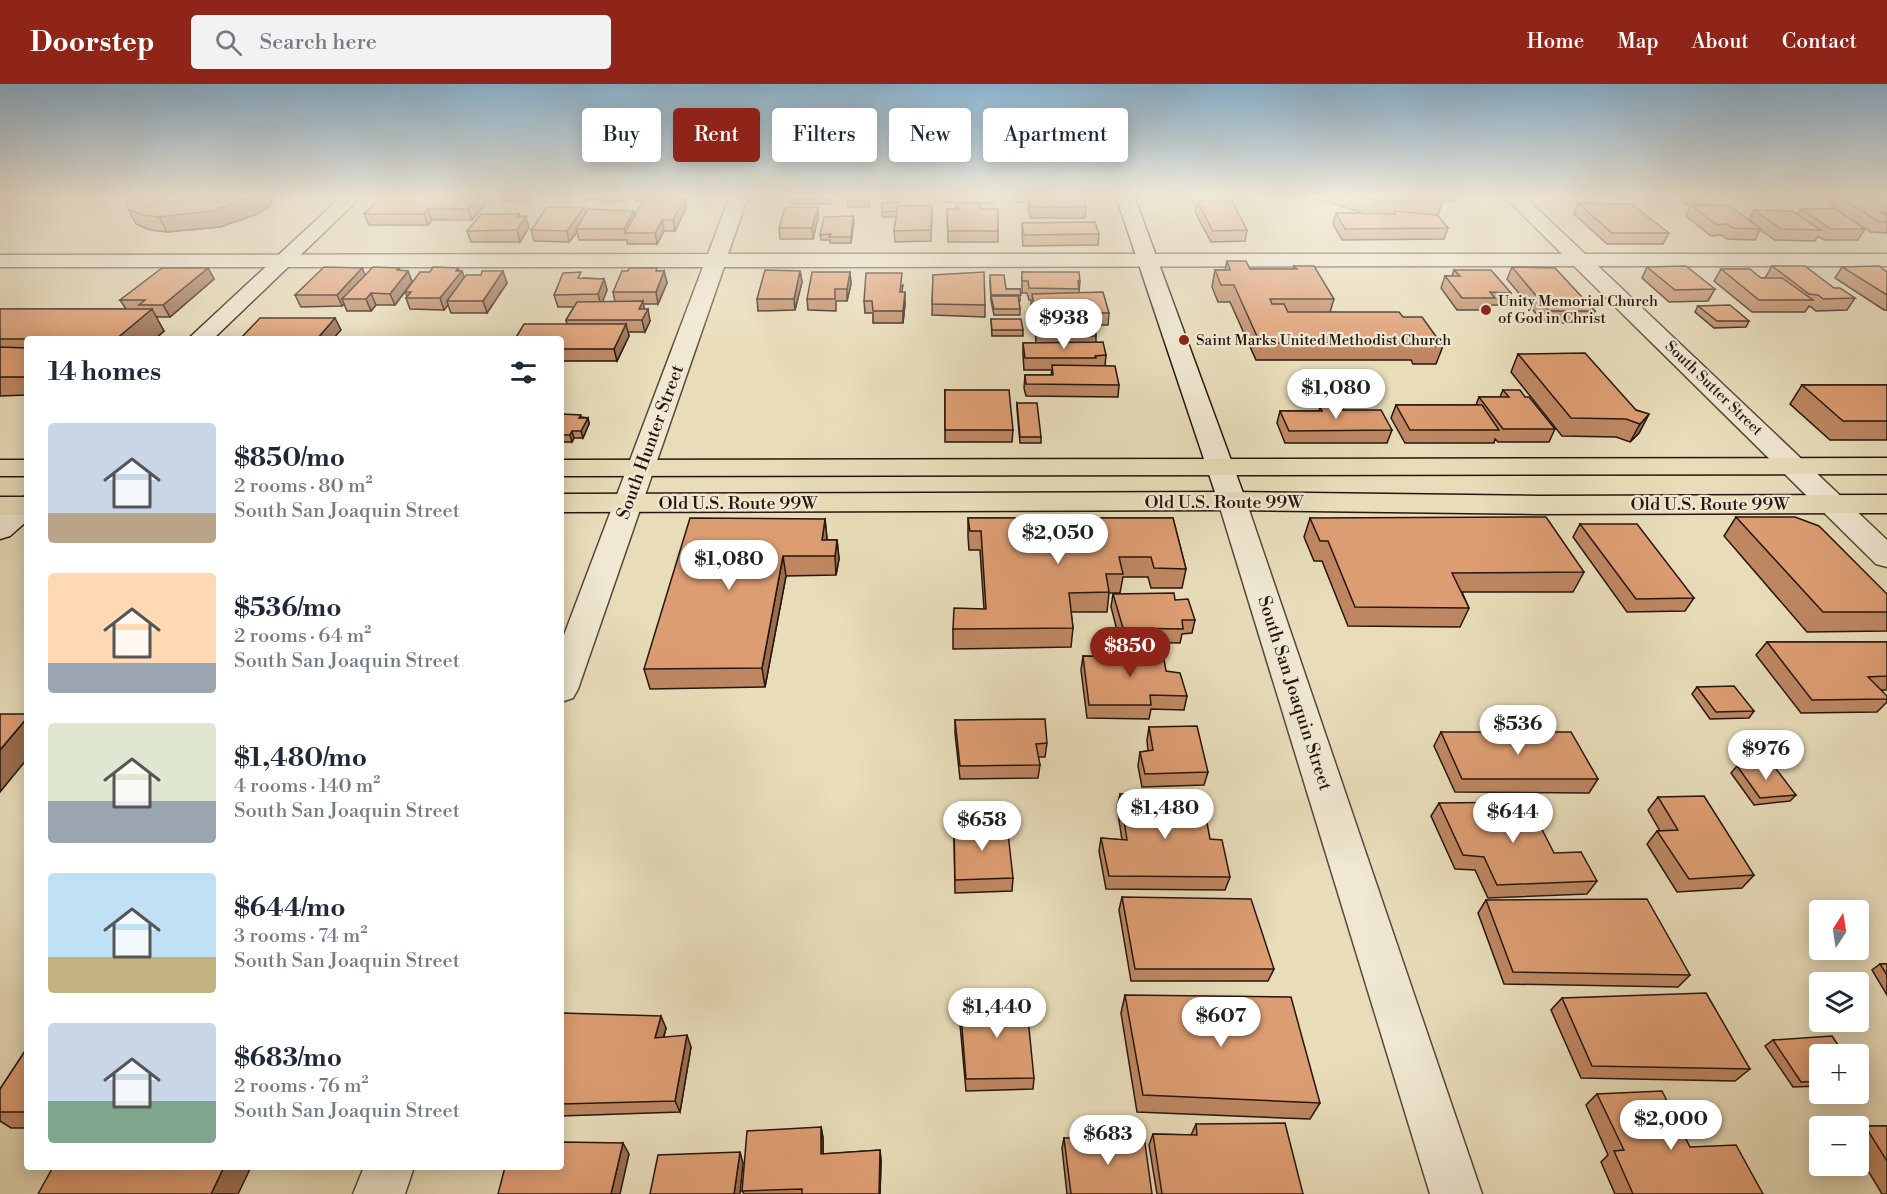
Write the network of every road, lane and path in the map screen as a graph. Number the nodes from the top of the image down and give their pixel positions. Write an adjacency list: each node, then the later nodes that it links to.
1 (298, 248): 9 (street)
2 (721, 248): 10 (street, South Hunter Street)
3 (1144, 248): 5 (street, South San Joaquin Street)
4 (1567, 248): 6 (street, South Sutter Street)
5 (1148, 260): 6 (street); 10 (street); 18 (street, South San Joaquin Street)
6 (1580, 260): 7 (street); 12 (street, South Sutter Street)
7 (1887, 260)
8 (0, 261): 9 (street)
9 (284, 261): 10 (street); 11 (street)
10 (716, 261): 14 (street, South Hunter Street)
11 (203, 336)
12 (1794, 465): 13 (main road, Old U.S. Route 99W); 18 (main road, Old U.S. Route 99W); 21 (street, South Sutter Street)
13 (1887, 466)
14 (641, 467): 17 (main road, Old U.S. Route 99W); 18 (main road, Old U.S. Route 99W); 19 (street, South Hunter Street)
15 (0, 468): 16 (main road)
16 (24, 468)
17 (564, 468)
18 (1227, 484): 19 (main road, Old U.S. Route 99W); 21 (main road, Old U.S. Route 99W); 29 (street, South San Joaquin Street)
19 (628, 502): 20 (main road, Old U.S. Route 99W); 26 (street, South Hunter Street)
20 (564, 503)
21 (1832, 504): 22 (main road, Old U.S. Route 99W); 25 (street, South Sutter Street)
22 (1887, 504)
23 (20, 506): 24 (street)
24 (0, 530)
25 (1887, 557)
26 (564, 681)
27 (387, 1170): 28 (street)
28 (379, 1194)
29 (1456, 1194)

